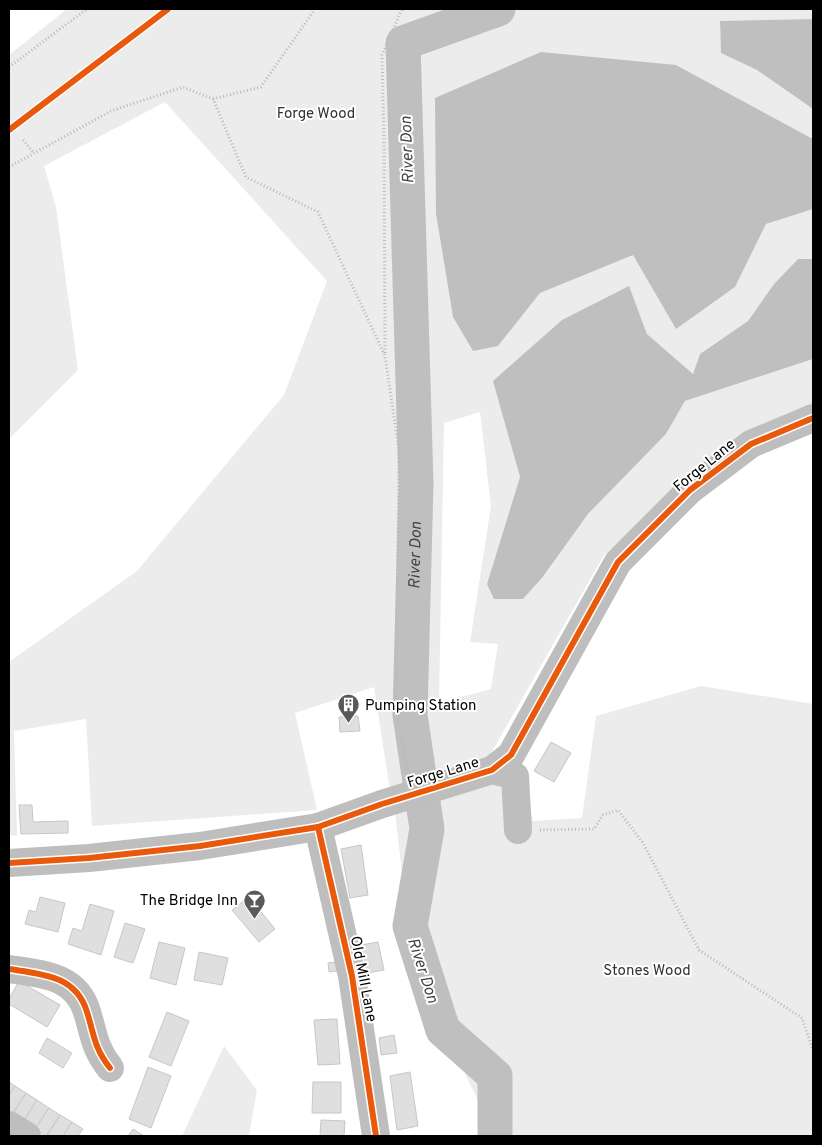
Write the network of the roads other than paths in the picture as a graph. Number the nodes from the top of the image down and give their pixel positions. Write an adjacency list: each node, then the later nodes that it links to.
1 (813, 418): 2 (street, Forge Lane)
2 (492, 770): 3 (street, Forge Lane); 4 (street)
3 (318, 827): 5 (street, Forge Lane); 10 (street, Old Mill Lane)
4 (518, 830)
5 (9, 863)
6 (9, 969): 7 (street)
7 (112, 1071)
8 (9, 1125): 9 (street)
9 (27, 1136)
10 (376, 1136)

